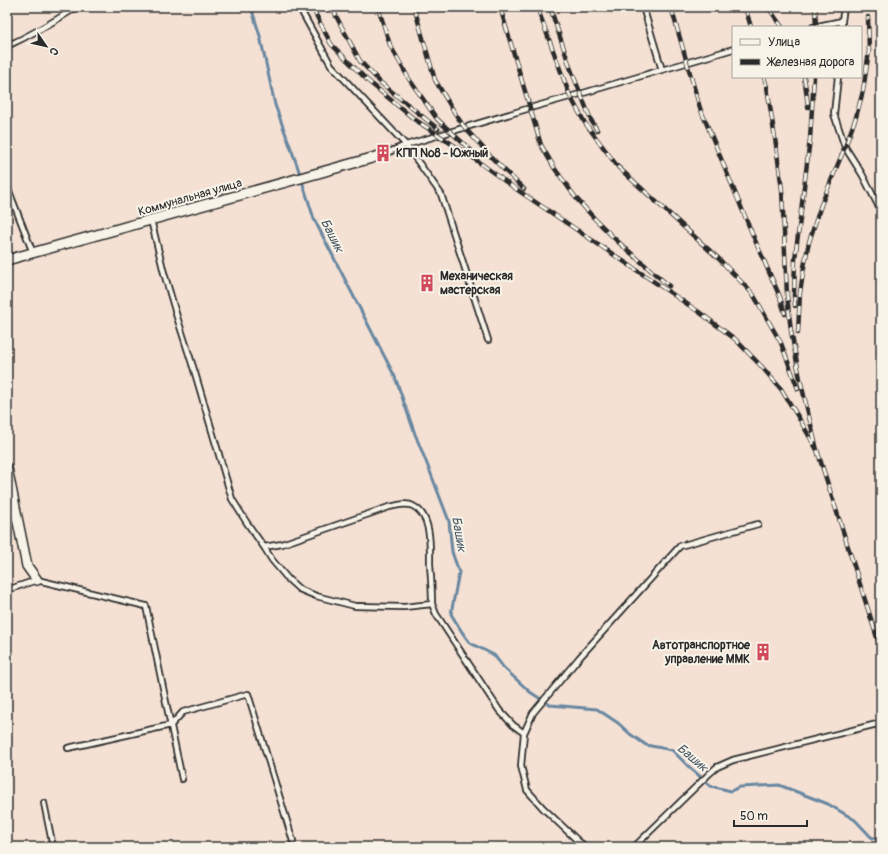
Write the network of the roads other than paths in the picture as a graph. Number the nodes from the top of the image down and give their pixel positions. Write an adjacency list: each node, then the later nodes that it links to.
1 (77, 7): 8 (lane)
2 (300, 7): 12 (lane)
3 (643, 7): 10 (lane)
4 (844, 7): 5 (lane)
5 (842, 21): 6 (lane); 7 (lane)
6 (818, 26)
7 (842, 26)
8 (7, 46)
9 (732, 49): 10 (lane)
10 (662, 70): 12 (lane)
11 (838, 78): 15 (lane)
12 (406, 145): 13 (lane); 19 (lane)
13 (379, 156): 16 (street, Коммунальная улица)
14 (7, 186): 17 (lane)
15 (881, 211)
16 (151, 220): 17 (street, Коммунальная улица); 22 (lane)
17 (34, 253): 18 (street, Коммунальная улица)
18 (7, 260)
19 (488, 340)
20 (7, 468): 23 (street)
21 (758, 524): 28 (lane)
22 (264, 547): 25 (lane); 25 (lane)
23 (37, 580): 24 (lane); 27 (lane)
24 (7, 590)
25 (432, 604): 28 (lane)
26 (881, 723): 35 (lane)
27 (171, 725): 29 (lane); 30 (lane); 32 (lane)
28 (524, 734): 34 (lane)
29 (68, 748)
30 (182, 779)
31 (44, 804): 33 (lane)
32 (293, 841)
33 (53, 847)
34 (586, 847)
35 (634, 847)

